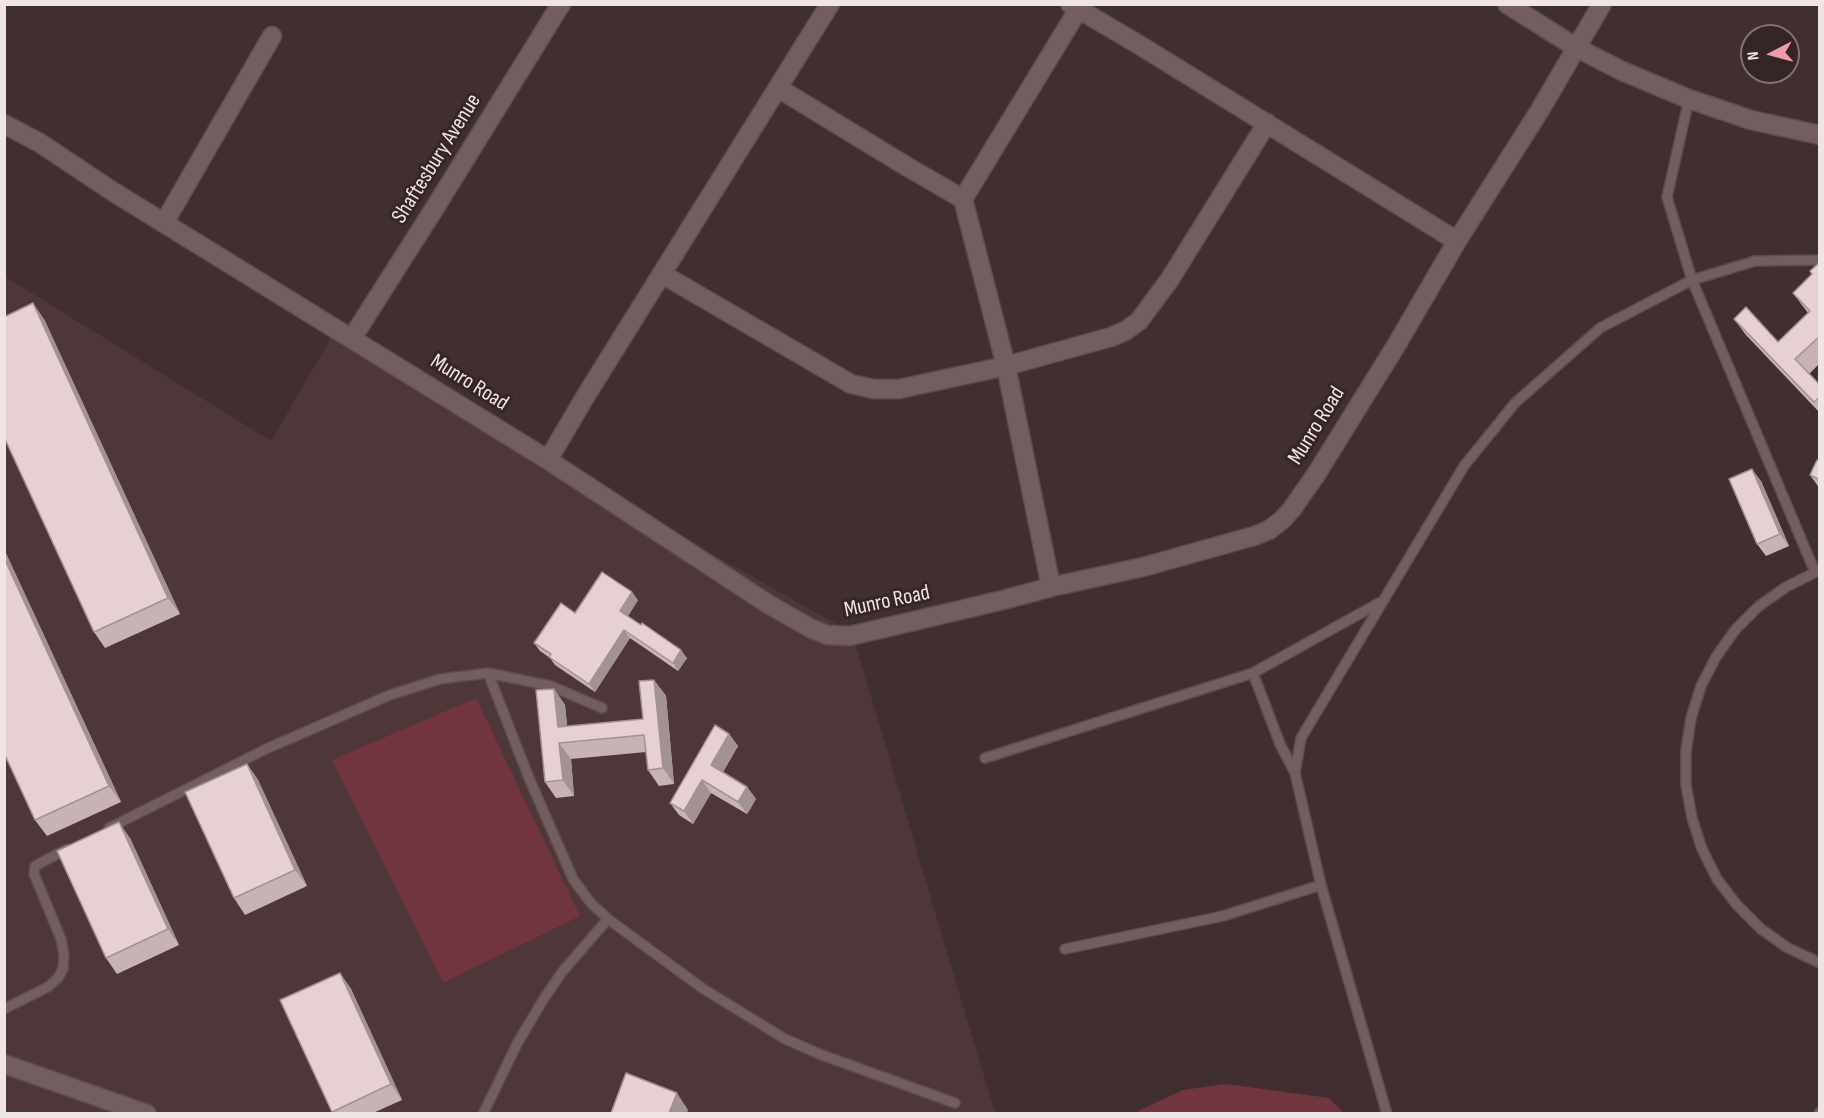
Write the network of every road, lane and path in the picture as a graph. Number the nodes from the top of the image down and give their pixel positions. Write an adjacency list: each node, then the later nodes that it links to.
1 (561, 4): 19 (street, Shaftesbury Avenue)
2 (830, 4): 8 (street)
3 (1507, 4): 7 (street)
4 (1602, 4): 7 (street, Munro Road)
5 (1074, 7): 10 (street); 13 (street)
6 (272, 36): 14 (street)
7 (1577, 48): 9 (street); 15 (street, Munro Road)
8 (778, 88): 13 (street); 17 (street)
9 (1689, 99): 12 (street); 18 (lane)
10 (1267, 123): 15 (street); 20 (street)
11 (4, 124): 14 (street, Munro Road)
12 (1820, 135)
13 (963, 199): 20 (street)
14 (164, 223): 19 (street, Munro Road)
15 (1457, 241): 23 (street, Munro Road)
16 (1820, 260): 18 (lane)
17 (662, 274): 20 (street); 21 (street)
18 (1692, 280): 22 (lane); 24 (lane)
19 (352, 338): 21 (street, Munro Road)
20 (1006, 366): 23 (street)
21 (548, 460): 23 (street, Munro Road)
22 (1817, 571): 35 (lane)
23 (1051, 587)
24 (1381, 602): 26 (lane); 29 (lane)
25 (488, 673): 27 (lane); 30 (lane); 33 (lane)
26 (1253, 673): 28 (lane); 29 (lane)
27 (602, 708)
28 (985, 758)
29 (1294, 773): 32 (lane)
30 (102, 832)
31 (75, 845): 36 (lane)
32 (1321, 885): 34 (lane); 41 (lane)
33 (608, 919): 38 (lane); 40 (lane)
34 (1065, 950)
35 (1820, 963)
36 (4, 1009)
37 (4, 1064): 39 (street)
38 (955, 1102)
39 (147, 1113)
40 (483, 1113)
41 (1387, 1113)

